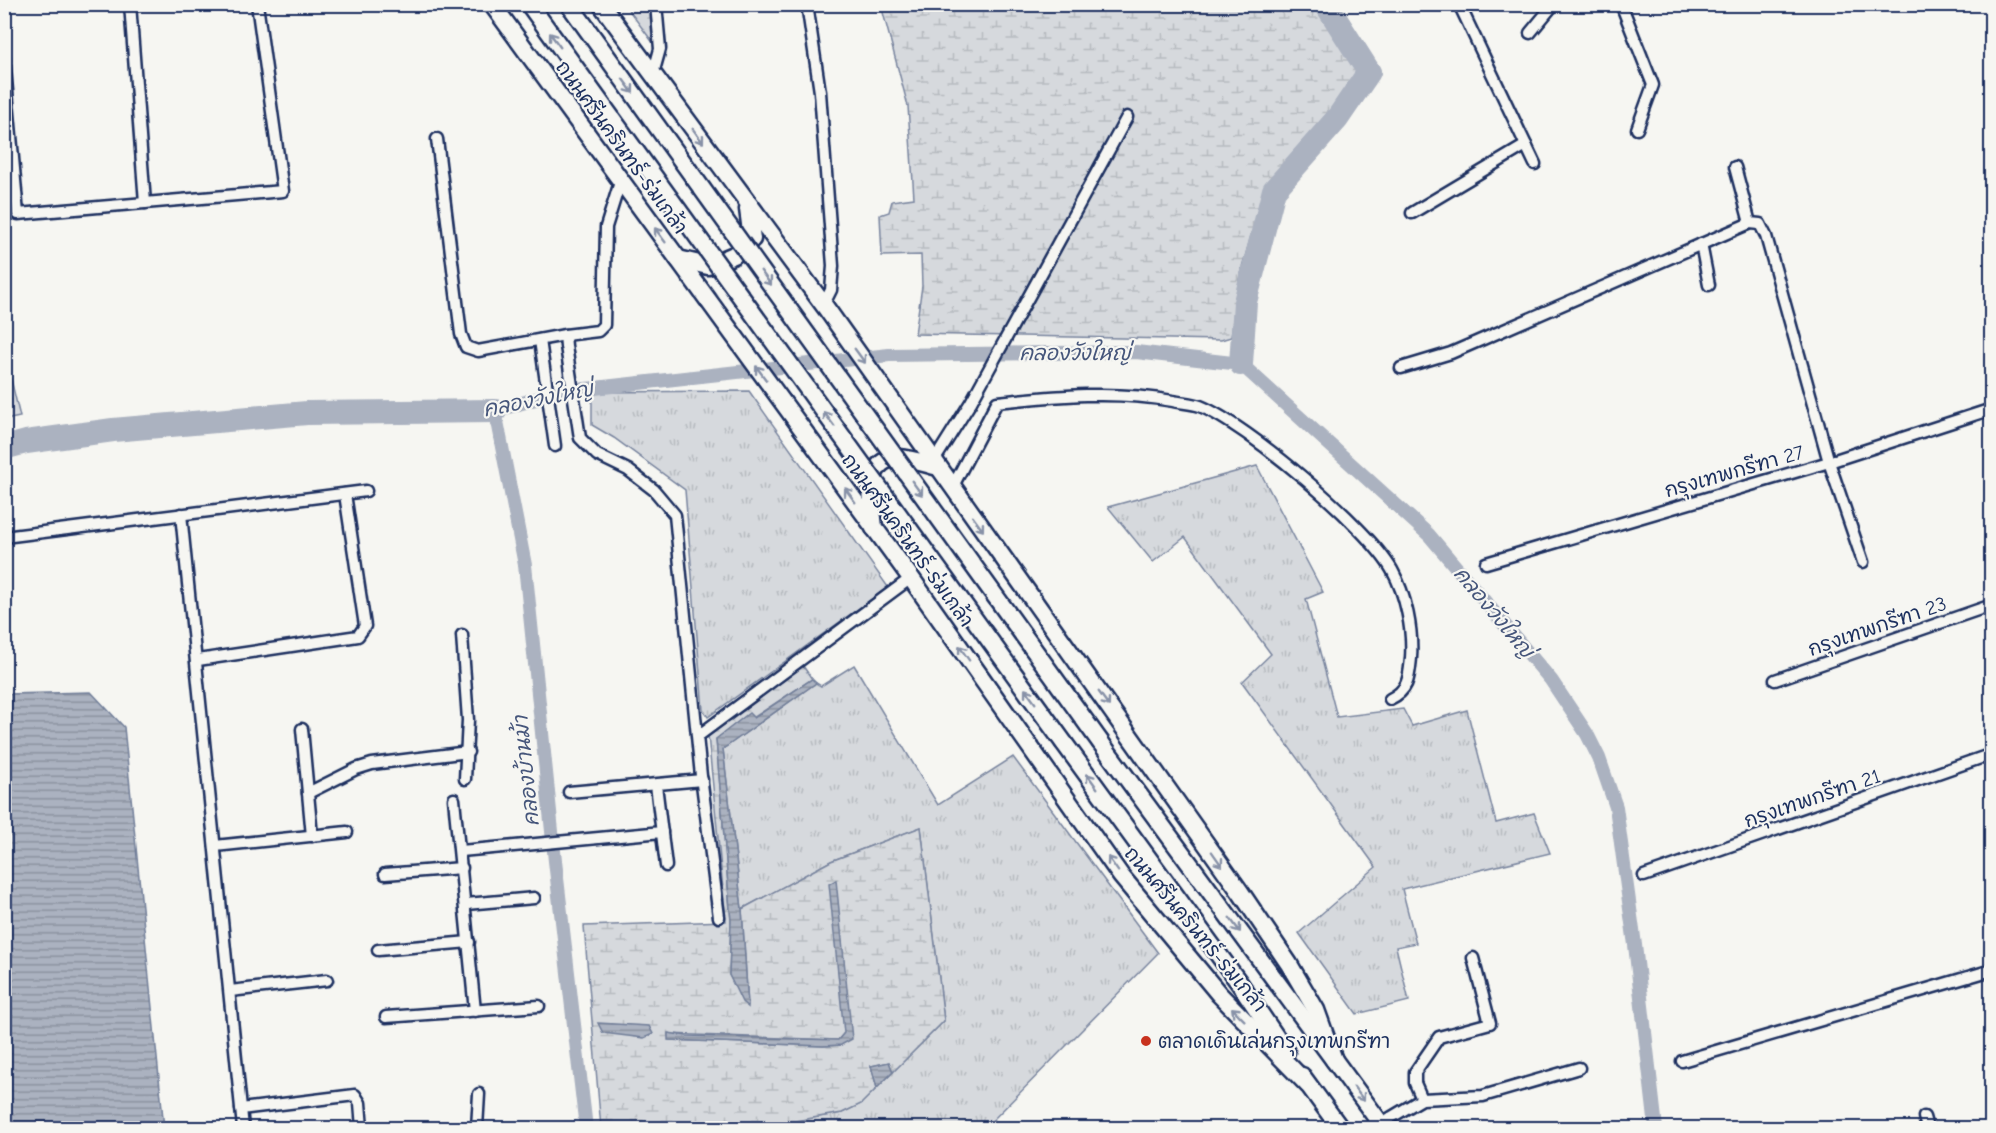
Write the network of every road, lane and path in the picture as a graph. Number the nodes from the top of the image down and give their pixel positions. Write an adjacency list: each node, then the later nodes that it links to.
1 (130, 4): 22 (street)
2 (256, 4): 22 (street)
3 (492, 4): 21 (main road, ถนนศรีนครินทร์-ร่มเกล้า)
4 (529, 4): 85 (main road, ถนนศรีนครินทร์-ร่มเกล้า, one-way to 4, bridge)
5 (569, 4): 82 (main road, ถนนศรีนครินทร์-ร่มเกล้า, one-way to 82, bridge)
6 (601, 4): 14 (main road, ถนนศรีนครินทร์-ร่มเกล้า)
7 (657, 4): 14 (street)
8 (807, 4): 29 (street)
9 (1459, 4): 18 (street)
10 (1554, 4): 12 (street)
11 (1621, 4): 16 (street)
12 (1530, 33)
13 (4, 57): 22 (street)
14 (653, 75): 23 (main road, ถนนศรีนครินทร์-ร่มเกล้า, one-way to 23)
15 (1127, 117): 36 (street)
16 (1637, 129)
17 (437, 139): 31 (street)
18 (1526, 145): 19 (street); 24 (street)
19 (1536, 164)
20 (1735, 167): 25 (street)
21 (620, 182): 27 (main road, ถนนศรีนครินทร์-ร่มเกล้า, one-way to 21); 30 (street)
22 (145, 204)
23 (747, 205): 27 (main road); 29 (main road, ถนนศรีนครินทร์-ร่มเกล้า)
24 (1412, 213)
25 (1750, 223): 26 (street); 35 (street)
26 (1701, 244): 28 (street); 32 (street)
27 (678, 259): 41 (main road, ถนนศรีนครินทร์-ร่มเกล้า, one-way to 27)
28 (1709, 285)
29 (824, 307): 36 (main road, ถนนศรีนครินทร์-ร่มเกล้า, one-way to 36)
30 (566, 340): 31 (street); 52 (street)
31 (541, 345): 34 (street)
32 (1401, 369)
33 (1992, 409): 35 (street, กรุงเทพกรีฑา 27)
34 (555, 446)
35 (1829, 462): 43 (street); 44 (street, กรุงเทพกรีฑา 27)
36 (936, 464): 37 (main road, ถนนศรีนครินทร์-ร่มเกล้า); 41 (main road)
37 (952, 488): 50 (street); 82 (main road, ถนนศรีนครินทร์-ร่มเกล้า, one-way to 82)
38 (366, 491): 39 (street)
39 (345, 494): 40 (street); 48 (street)
40 (181, 514): 42 (street); 48 (street)
41 (874, 529): 45 (main road, ถนนศรีนครินทร์-ร่มเกล้า)
42 (4, 537)
43 (1863, 562)
44 (1486, 563)
45 (911, 578): 52 (street); 85 (main road, ถนนศรีนครินทร์-ร่มเกล้า, one-way to 45)
46 (1992, 605): 49 (street, กรุงเทพกรีฑา 23)
47 (462, 634): 53 (street)
48 (198, 660): 64 (street)
49 (1775, 680)
50 (1390, 699)
51 (302, 729): 59 (street)
52 (698, 736): 56 (street)
53 (468, 753): 55 (street); 59 (street)
54 (1992, 754): 69 (street, กรุงเทพกรีฑา 21)
55 (465, 779)
56 (702, 780): 57 (street); 72 (street)
57 (656, 784): 58 (street); 62 (street)
58 (569, 792)
59 (308, 793): 63 (street)
60 (454, 799): 65 (street)
61 (346, 832): 63 (street)
62 (662, 832): 65 (street); 66 (street)
63 (312, 836): 64 (street)
64 (215, 846): 78 (street)
65 (461, 851): 67 (street)
66 (666, 866)
67 (462, 868): 68 (street); 71 (street)
68 (385, 874)
69 (1644, 876)
70 (534, 898): 71 (street)
71 (466, 904): 73 (street)
72 (719, 917)
73 (469, 942): 74 (street); 80 (street)
74 (378, 950)
75 (1473, 958): 87 (street)
76 (1992, 970): 83 (street)
77 (327, 980): 78 (street)
78 (230, 991): 88 (street)
79 (539, 1006): 80 (street)
80 (475, 1011): 81 (street)
81 (386, 1017)
82 (1334, 1060): 89 (main road, ถนนศรีนครินทร์-ร่มเกล้า, one-way to 89)
83 (1682, 1061)
84 (1579, 1068): 87 (street)
85 (1308, 1085): 93 (main road, ถนนศรีนครินทร์-ร่มเกล้า)
86 (479, 1094): 92 (street)
87 (1422, 1099): 89 (street)
88 (241, 1109): 90 (street); 91 (street)
89 (1382, 1126)
90 (243, 1128)
91 (362, 1128)
92 (477, 1128)
93 (1340, 1128)

